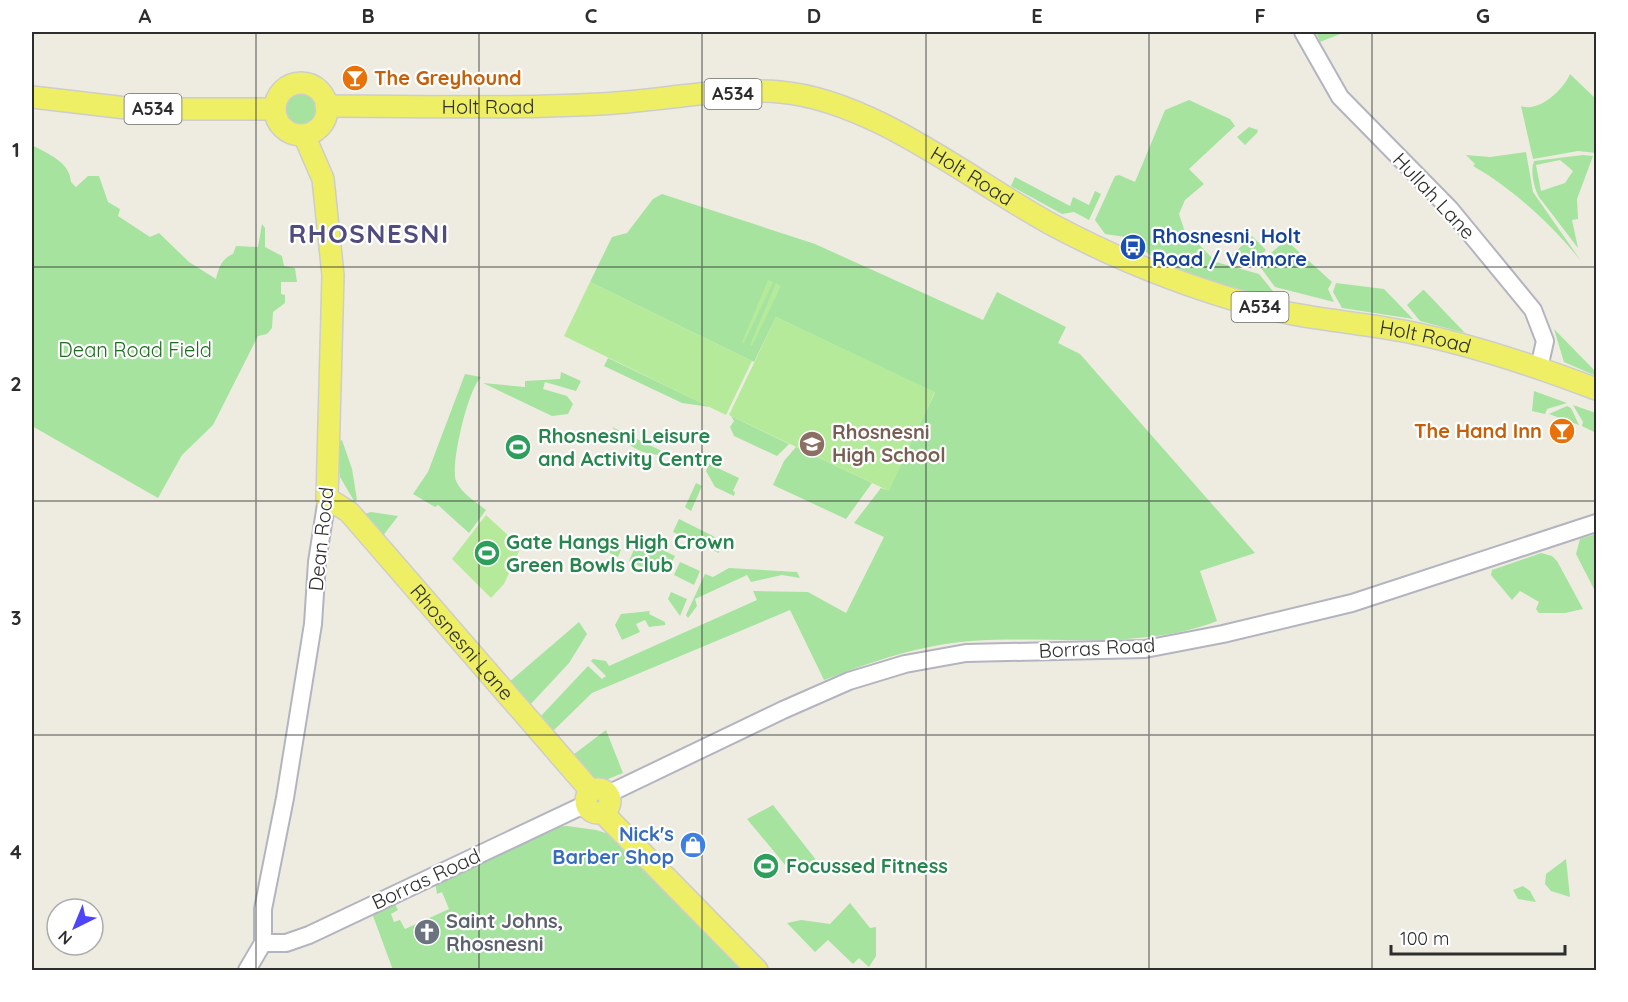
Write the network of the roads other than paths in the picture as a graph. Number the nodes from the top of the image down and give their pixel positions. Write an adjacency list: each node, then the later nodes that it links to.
1 (1303, 32): 6 (street, Hullah Lane)
2 (32, 97): 4 (main road, A534)
3 (326, 106): 4 (main road); 5 (main road); 6 (main road, Holt Road / A534)
4 (275, 109): 5 (main road)
5 (304, 135): 8 (main road, Dean Road)
6 (1539, 368): 7 (main road, Holt Road / A534)
7 (1596, 389)
8 (327, 498): 10 (main road, Rhosnesni Lane); 11 (street, Dean Road)
9 (1596, 523): 10 (street, Borras Road)
10 (597, 801): 11 (street, Borras Road); 13 (main road, Rhosnesni Lane)
11 (263, 943): 12 (street)
12 (247, 970)
13 (757, 970)

